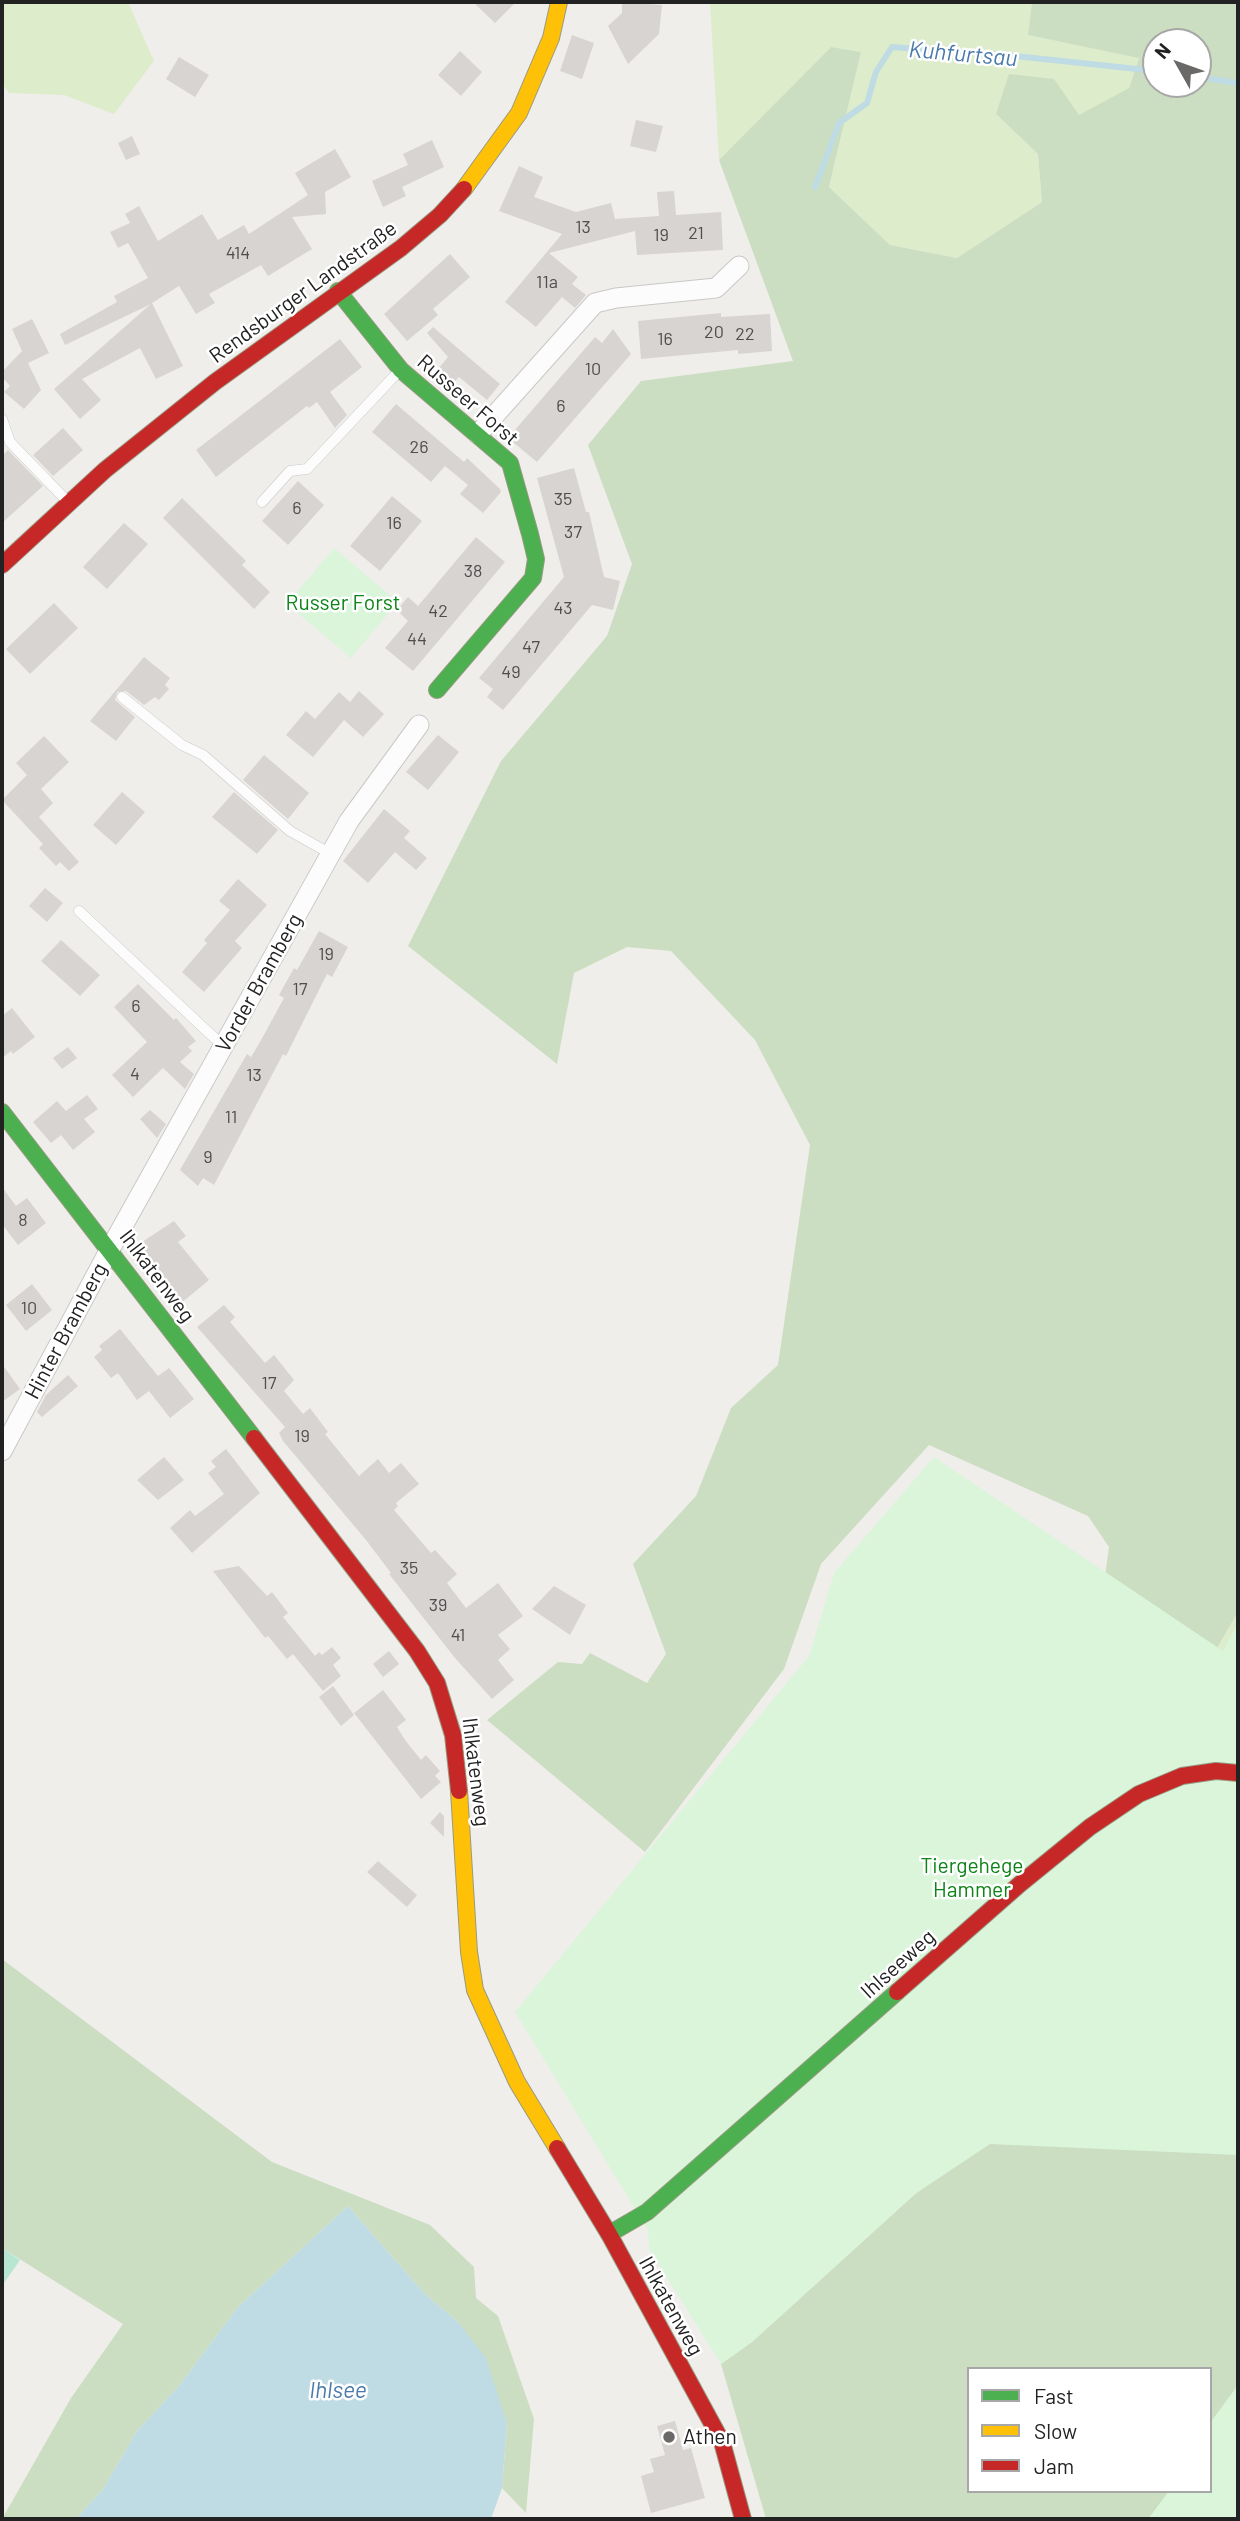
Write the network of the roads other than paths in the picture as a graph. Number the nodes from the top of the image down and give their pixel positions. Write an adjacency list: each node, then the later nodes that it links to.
1 (559, 2): 3 (street, Rendsburger Landstraße)
2 (739, 266): 6 (street)
3 (338, 291): 4 (street, Russeer Forst); 8 (street, Rendsburger Landstraße)
4 (401, 370): 6 (street, Russeer Forst); 7 (lane)
5 (2, 419): 8 (lane)
6 (478, 434): 10 (street, Russeer Forst)
7 (261, 502)
8 (69, 503): 9 (street, Rendsburger Landstraße)
9 (2, 565)
10 (437, 690)
11 (122, 697): 13 (lane)
12 (419, 725): 13 (street, Vorder Bramberg)
13 (331, 854): 15 (street, Vorder Bramberg)
14 (79, 911): 15 (lane)
15 (223, 1046): 17 (street, Vorder Bramberg)
16 (2, 1112): 17 (street, Ihlkatenweg)
17 (110, 1249): 18 (street, Hinter Bramberg); 20 (street, Ihlkatenweg)
18 (2, 1451)
19 (1238, 1773): 20 (street, Ihlseeweg)
20 (608, 2234): 21 (street, Ihlkatenweg)
21 (743, 2519)

